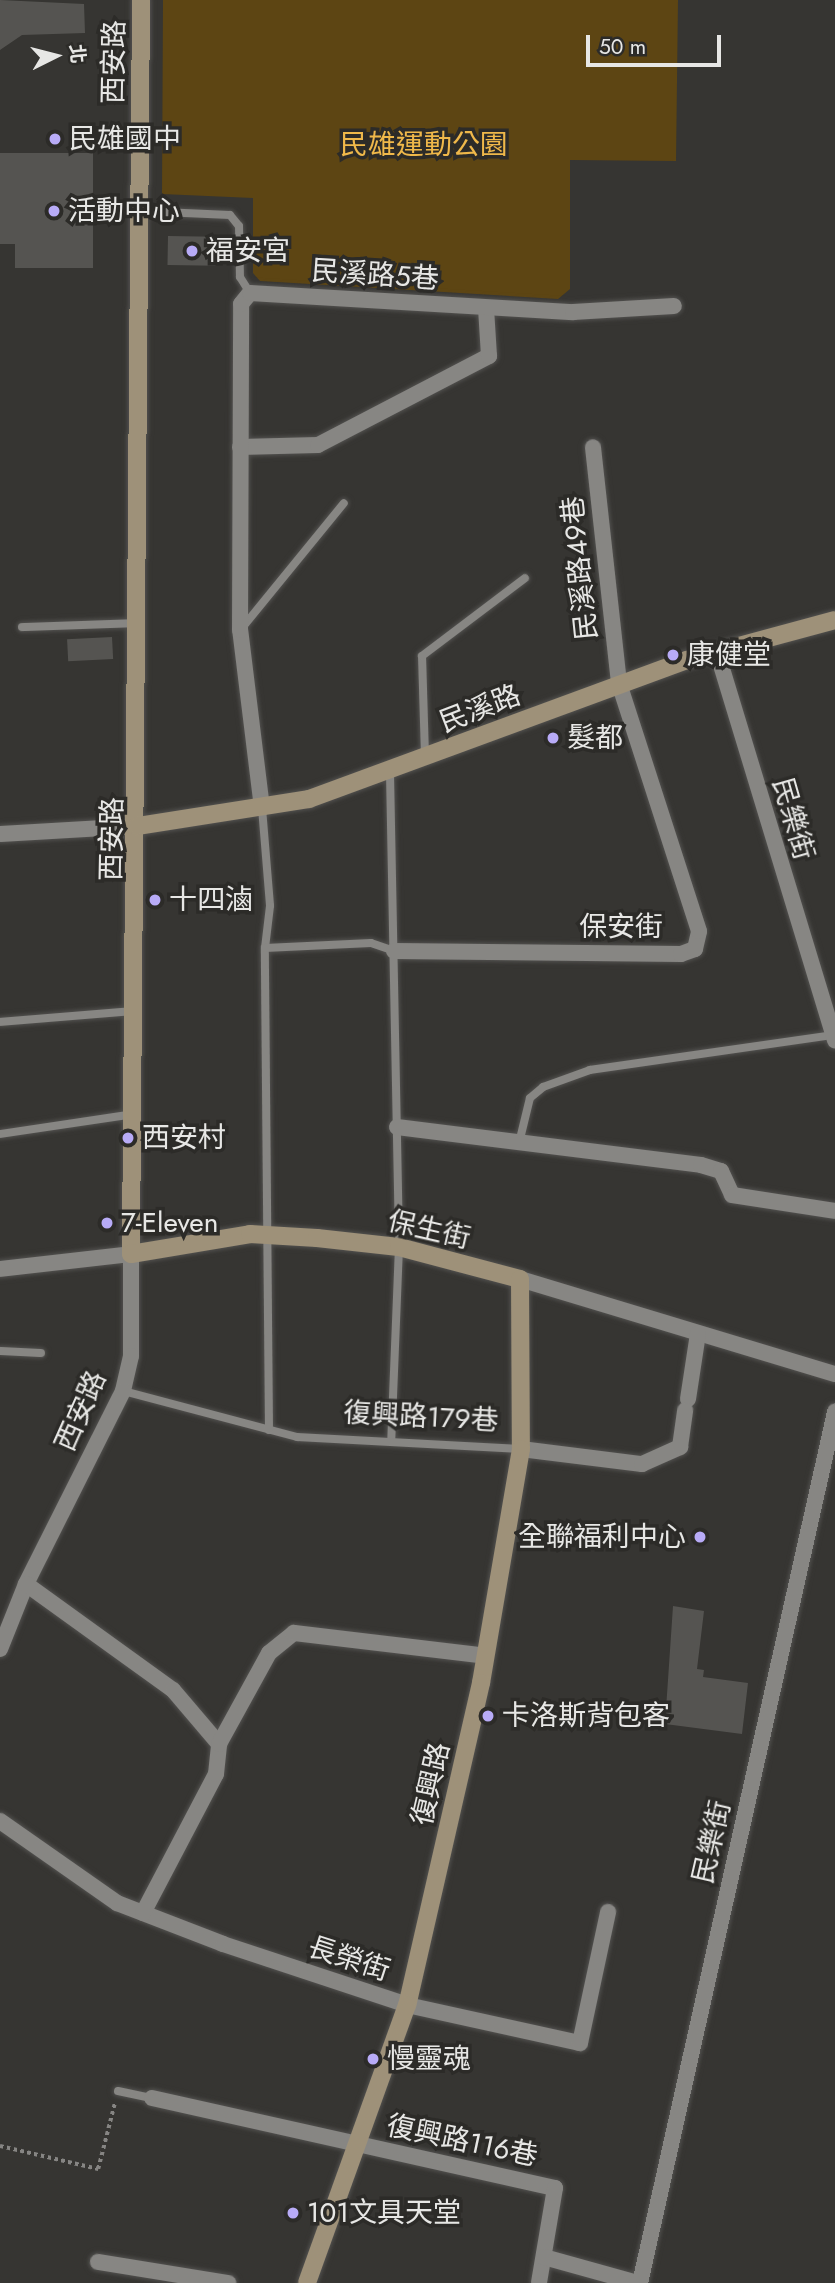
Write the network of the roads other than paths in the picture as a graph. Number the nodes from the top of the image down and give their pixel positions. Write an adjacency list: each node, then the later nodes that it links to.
1 (141, 0): 2 (street, 西安路)
2 (139, 211): 3 (lane); 11 (street, 西安路)
3 (250, 293): 5 (street, 民溪路5巷); 6 (street)
4 (674, 306): 5 (street, 民溪路5巷)
5 (486, 308): 6 (street)
6 (240, 447): 13 (street)
7 (593, 447): 15 (street, 民溪路49巷)
8 (344, 503): 13 (lane)
9 (526, 578): 16 (lane)
10 (835, 620): 14 (street, 民溪路)
11 (138, 623): 12 (lane); 19 (street, 西安路)
12 (22, 627)
13 (240, 630): 18 (street)
14 (717, 652): 15 (street, 民溪路); 25 (street, 民樂街)
15 (619, 683): 16 (street, 民溪路); 22 (street, 保安街)
16 (425, 759): 17 (street, 民溪路)
17 (390, 773): 18 (street, 民溪路); 22 (lane)
18 (262, 808): 19 (street, 民溪路); 21 (lane)
19 (138, 826): 20 (street); 23 (street, 西安路)
20 (0, 834)
21 (265, 948): 22 (lane); 31 (lane)
22 (394, 951): 27 (lane)
23 (135, 1010): 24 (lane); 26 (street, 西安路)
24 (0, 1022)
25 (834, 1037): 29 (lane)
26 (134, 1114): 28 (lane); 33 (street, 西安路)
27 (397, 1127): 29 (street); 32 (lane)
28 (0, 1134)
29 (519, 1143): 30 (street)
30 (835, 1211)
31 (271, 1235): 32 (street, 保生街); 33 (street, 保生街); 42 (lane)
32 (399, 1247): 35 (street, 保生街); 43 (lane)
33 (131, 1254): 34 (street, 保生街); 40 (street, 西安路)
34 (0, 1269)
35 (520, 1279): 36 (street, 保生街); 44 (street, 復興路)
36 (698, 1334): 39 (street, 保生街); 44 (street, 復興路179巷)
37 (0, 1351): 38 (lane)
38 (41, 1353)
39 (835, 1374)
40 (123, 1391): 42 (lane, 復興路179巷); 45 (street, 西安路)
41 (835, 1412): 62 (street, 民樂街)
42 (270, 1430): 43 (lane, 復興路179巷)
43 (391, 1442): 44 (lane, 復興路179巷)
44 (521, 1448): 48 (street, 復興路)
45 (26, 1584): 46 (street, 西安路); 49 (street)
46 (5, 1620): 47 (street, 西安路)
47 (0, 1649)
48 (486, 1656): 49 (street); 53 (street, 復興路)
49 (219, 1744): 52 (street)
50 (0, 1821): 52 (street, 長榮街)
51 (608, 1912): 53 (street, 長榮街)
52 (143, 1913): 53 (street, 長榮街)
53 (407, 2005): 56 (street, 復興路)
54 (118, 2091): 55 (lane)
55 (152, 2098): 56 (street, 復興路116巷)
56 (358, 2145): 57 (street, 復興路116巷); 60 (street, 復興路)
57 (544, 2257): 61 (street); 62 (street)
58 (98, 2262): 59 (street)
59 (228, 2283)
60 (307, 2283)
61 (539, 2283)
62 (639, 2283)

